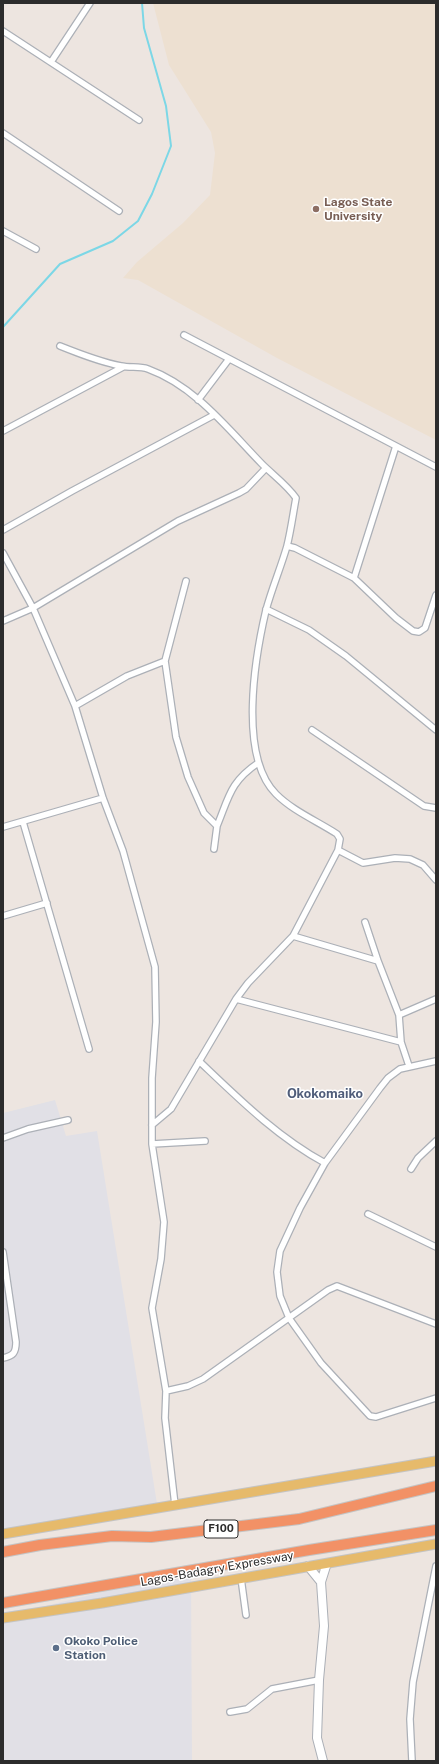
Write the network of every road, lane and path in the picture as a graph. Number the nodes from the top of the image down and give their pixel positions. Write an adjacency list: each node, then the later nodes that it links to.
1 (90, 3): 3 (street)
2 (3, 31): 3 (street)
3 (50, 62): 4 (street)
4 (138, 120)
5 (3, 133): 6 (street)
6 (120, 212)
7 (3, 231): 8 (street)
8 (36, 249)
9 (184, 335): 11 (street)
10 (60, 346): 12 (street)
11 (229, 359): 13 (street); 16 (street)
12 (123, 367): 13 (street); 15 (street)
13 (198, 400): 14 (street)
14 (214, 415): 18 (street); 19 (street)
15 (3, 431)
16 (396, 446): 17 (street); 22 (street)
17 (436, 467)
18 (266, 468): 20 (street); 25 (street)
19 (3, 530)
20 (287, 546): 22 (street); 26 (street)
21 (3, 553): 25 (street)
22 (354, 578): 24 (street)
23 (186, 581): 28 (street)
24 (436, 595)
25 (33, 608): 27 (street); 29 (street)
26 (266, 609): 31 (street); 32 (street)
27 (3, 621)
28 (165, 661): 29 (street); 36 (street)
29 (74, 706): 33 (street)
30 (312, 730): 34 (street)
31 (436, 730)
32 (258, 763): 36 (street); 39 (street)
33 (103, 798): 35 (street); 55 (street)
34 (436, 808)
35 (23, 822): 37 (street); 41 (street)
36 (217, 826): 38 (street)
37 (3, 827)
38 (214, 849)
39 (338, 850): 40 (street); 44 (street)
40 (436, 880)
41 (47, 903): 42 (street); 50 (street)
42 (3, 916)
43 (365, 922): 45 (street)
44 (293, 936): 45 (street); 46 (street)
45 (378, 961): 48 (street)
46 (236, 999): 49 (street); 51 (street)
47 (436, 999): 48 (street)
48 (399, 1015): 49 (street)
49 (401, 1042): 53 (street)
50 (88, 1049)
51 (199, 1061): 55 (street); 60 (street)
52 (436, 1061): 53 (street)
53 (409, 1066): 60 (street)
54 (68, 1120): 56 (street)
55 (152, 1125): 59 (street)
56 (3, 1138)
57 (205, 1141): 59 (street)
58 (436, 1142): 61 (street)
59 (152, 1144): 68 (street)
60 (325, 1163): 65 (street)
61 (411, 1169)
62 (368, 1214): 63 (street)
63 (436, 1247)
64 (3, 1252): 67 (street)
65 (290, 1318): 66 (street); 68 (street); 69 (street)
66 (436, 1324)
67 (3, 1358)
68 (166, 1391): 72 (street)
69 (436, 1398)
70 (436, 1461): 72 (main road)
71 (436, 1486): 76 (highway, F100)
72 (175, 1505): 74 (main road)
73 (436, 1530): 82 (highway, Lagos-Badagry Expressway)
74 (3, 1534)
75 (436, 1544): 77 (main road, Lagos-Badagry Expressway)
76 (3, 1552)
77 (327, 1563): 78 (main road, Lagos-Badagry Expressway); 81 (main road)
78 (308, 1566): 80 (main road, Lagos-Badagry Expressway); 81 (main road)
79 (436, 1566): 88 (street)
80 (241, 1578): 83 (street); 84 (main road, Lagos-Badagry Expressway)
81 (321, 1582): 85 (main road)
82 (3, 1603)
83 (246, 1615)
84 (3, 1618)
85 (319, 1680): 86 (street); 87 (main road)
86 (230, 1712)
87 (323, 1761)
88 (412, 1761)

